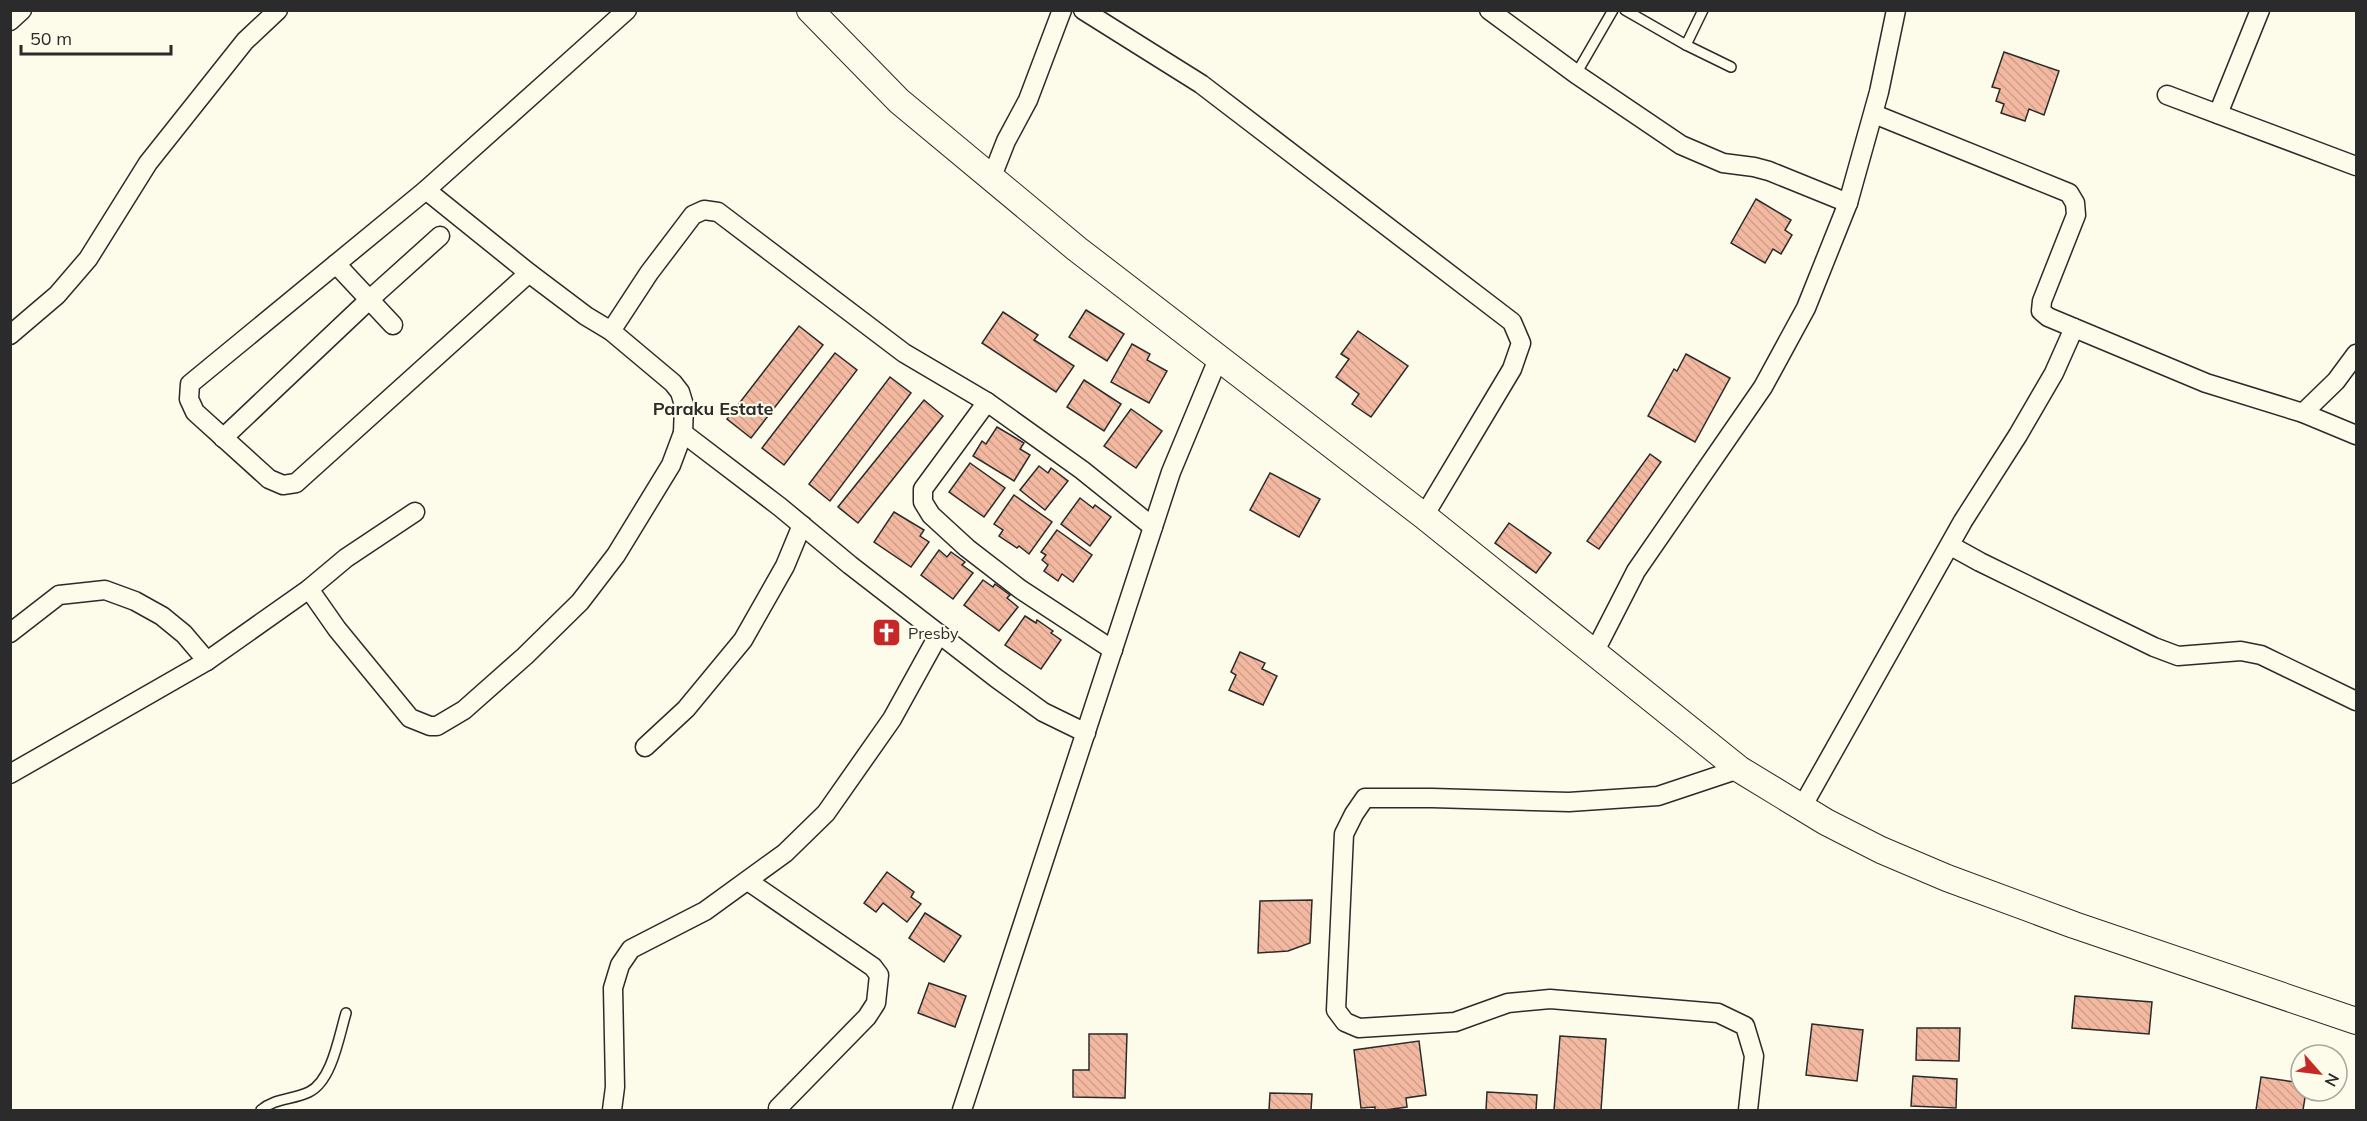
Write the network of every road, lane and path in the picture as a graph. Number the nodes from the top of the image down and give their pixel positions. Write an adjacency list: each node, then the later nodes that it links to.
1 (22, 10): 14 (street)
2 (278, 10): 32 (street)
3 (627, 10): 23 (street)
4 (810, 10): 22 (street)
5 (1062, 10): 22 (street)
6 (1083, 10): 41 (street)
7 (1489, 10): 13 (street)
8 (1613, 10): 17 (lane)
9 (1625, 10): 15 (lane)
10 (1703, 10): 15 (lane)
11 (1896, 10): 19 (street)
12 (2260, 10): 20 (street)
13 (1515, 18): 17 (street)
14 (10, 21)
15 (1686, 45): 16 (lane)
16 (1731, 68)
17 (1576, 74): 24 (street)
18 (2167, 95): 20 (street)
19 (1874, 114): 24 (street); 30 (street)
20 (2218, 114): 21 (street)
21 (2356, 166)
22 (992, 179): 34 (street)
23 (426, 190): 26 (street); 27 (street)
24 (1848, 203): 49 (street)
25 (440, 236): 28 (street)
26 (336, 264): 28 (street); 39 (street)
27 (529, 273): 31 (street); 39 (street)
28 (370, 299): 29 (street); 39 (street)
29 (393, 325)
30 (2074, 328): 36 (street); 44 (street)
31 (611, 331): 35 (street); 37 (street)
32 (10, 334)
33 (2356, 354): 36 (street)
34 (1218, 359): 41 (street); 43 (street)
35 (987, 402): 43 (street); 48 (street)
36 (2303, 413): 38 (street)
37 (683, 434): 42 (street); 45 (street)
38 (2356, 435)
39 (223, 438)
40 (415, 512): 45 (street)
41 (1425, 516): 49 (street)
42 (802, 525): 47 (street); 53 (street)
43 (1153, 527): 48 (street)
44 (1951, 546): 51 (street); 56 (street)
45 (309, 589): 50 (street)
46 (10, 633): 50 (street)
47 (939, 634): 52 (street); 57 (street)
48 (1113, 650): 52 (street)
49 (1594, 653): 54 (street)
50 (207, 661): 55 (street)
51 (2356, 701)
52 (1086, 733): 63 (street)
53 (645, 747)
54 (1739, 769): 56 (street); 64 (street)
55 (10, 774)
56 (1802, 807): 59 (street)
57 (748, 881): 60 (street); 62 (street)
58 (346, 1013): 61 (lane)
59 (2356, 1021)
60 (778, 1108)
61 (261, 1110)
62 (612, 1110)
63 (962, 1110)
64 (1748, 1110)

